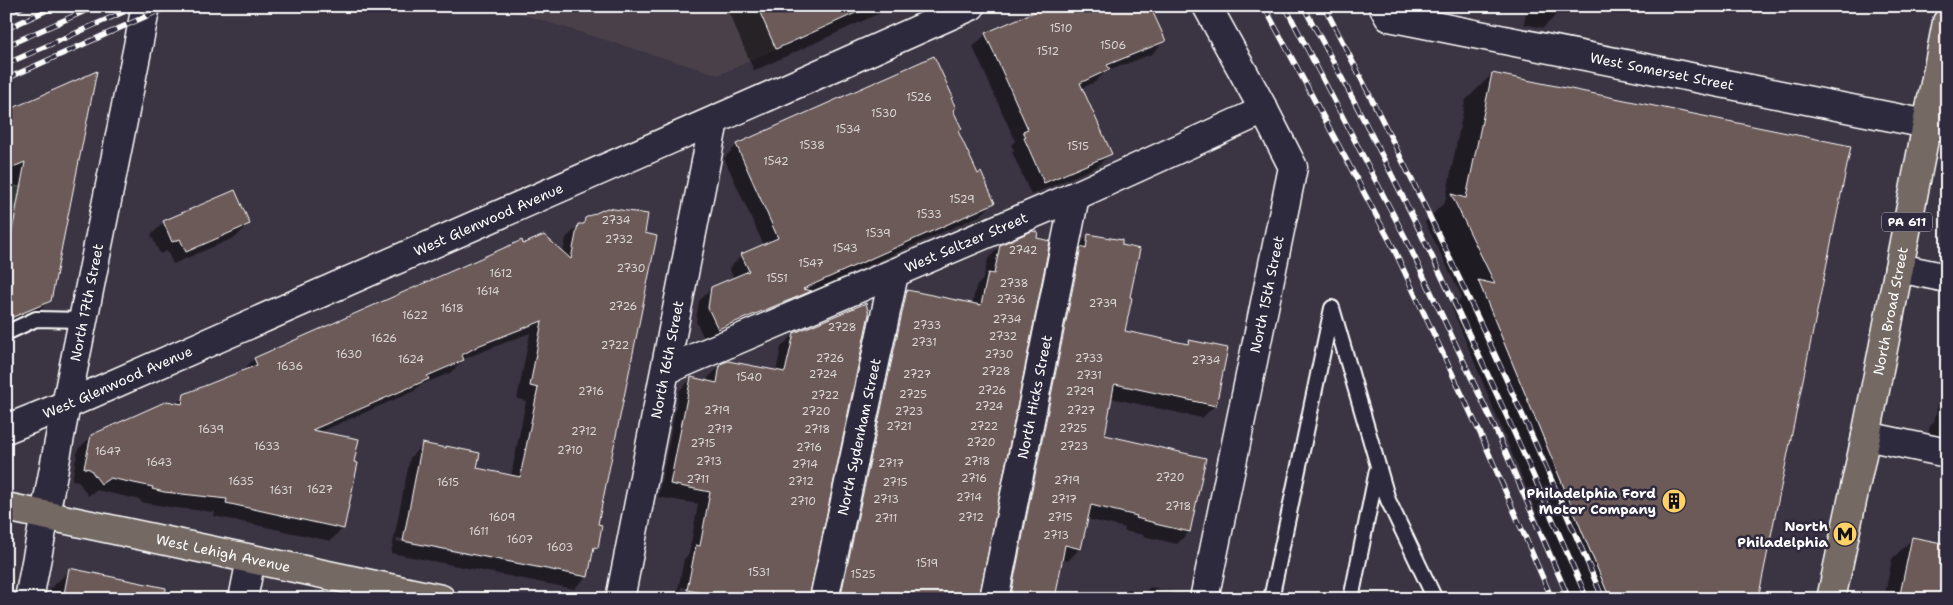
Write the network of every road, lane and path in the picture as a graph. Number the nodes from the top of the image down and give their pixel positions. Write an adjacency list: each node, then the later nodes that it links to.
1 (146, 6): 13 (street, North 17th Street)
2 (971, 6): 7 (street, West Glenwood Avenue)
3 (1207, 6): 6 (street, North 15th Street)
4 (1383, 6): 8 (street, West Somerset Street)
5 (1947, 22): 8 (main road, North Broad Street / PA 611)
6 (1264, 110): 9 (street, West Seltzer Street); 31 (street, North 15th Street)
7 (714, 120): 15 (street, North 16th Street); 16 (street, West Glenwood Avenue)
8 (1937, 126): 10 (main road, North Broad Street / PA 611)
9 (1075, 196): 11 (street, West Seltzer Street); 30 (street, North Hicks Street)
10 (1899, 268): 12 (street); 18 (main road, North Broad Street / PA 611)
11 (894, 274): 15 (street, West Seltzer Street); 29 (street, North Sydenham Street)
12 (1947, 278)
13 (83, 320): 14 (lane); 16 (street, North 17th Street)
14 (6, 333)
15 (666, 370): 28 (street, North 16th Street)
16 (66, 405): 17 (street, West Glenwood Avenue); 22 (street, North 17th Street)
17 (6, 429)
18 (1866, 436): 19 (street); 35 (main road, North Broad Street / PA 611)
19 (1947, 453)
20 (1378, 467): 32 (lane); 33 (lane); 34 (lane)
21 (6, 507): 22 (main road, West Lehigh Avenue)
22 (46, 515): 23 (main road, West Lehigh Avenue); 25 (street, North 17th Street)
23 (251, 559): 24 (main road, West Lehigh Avenue); 26 (street)
24 (411, 596): 27 (main road, West Lehigh Avenue)
25 (29, 599)
26 (243, 599)
27 (441, 599)
28 (620, 599)
29 (824, 599)
30 (994, 599)
31 (1204, 599)
32 (1271, 599)
33 (1351, 599)
34 (1434, 599)
35 (1831, 599)

